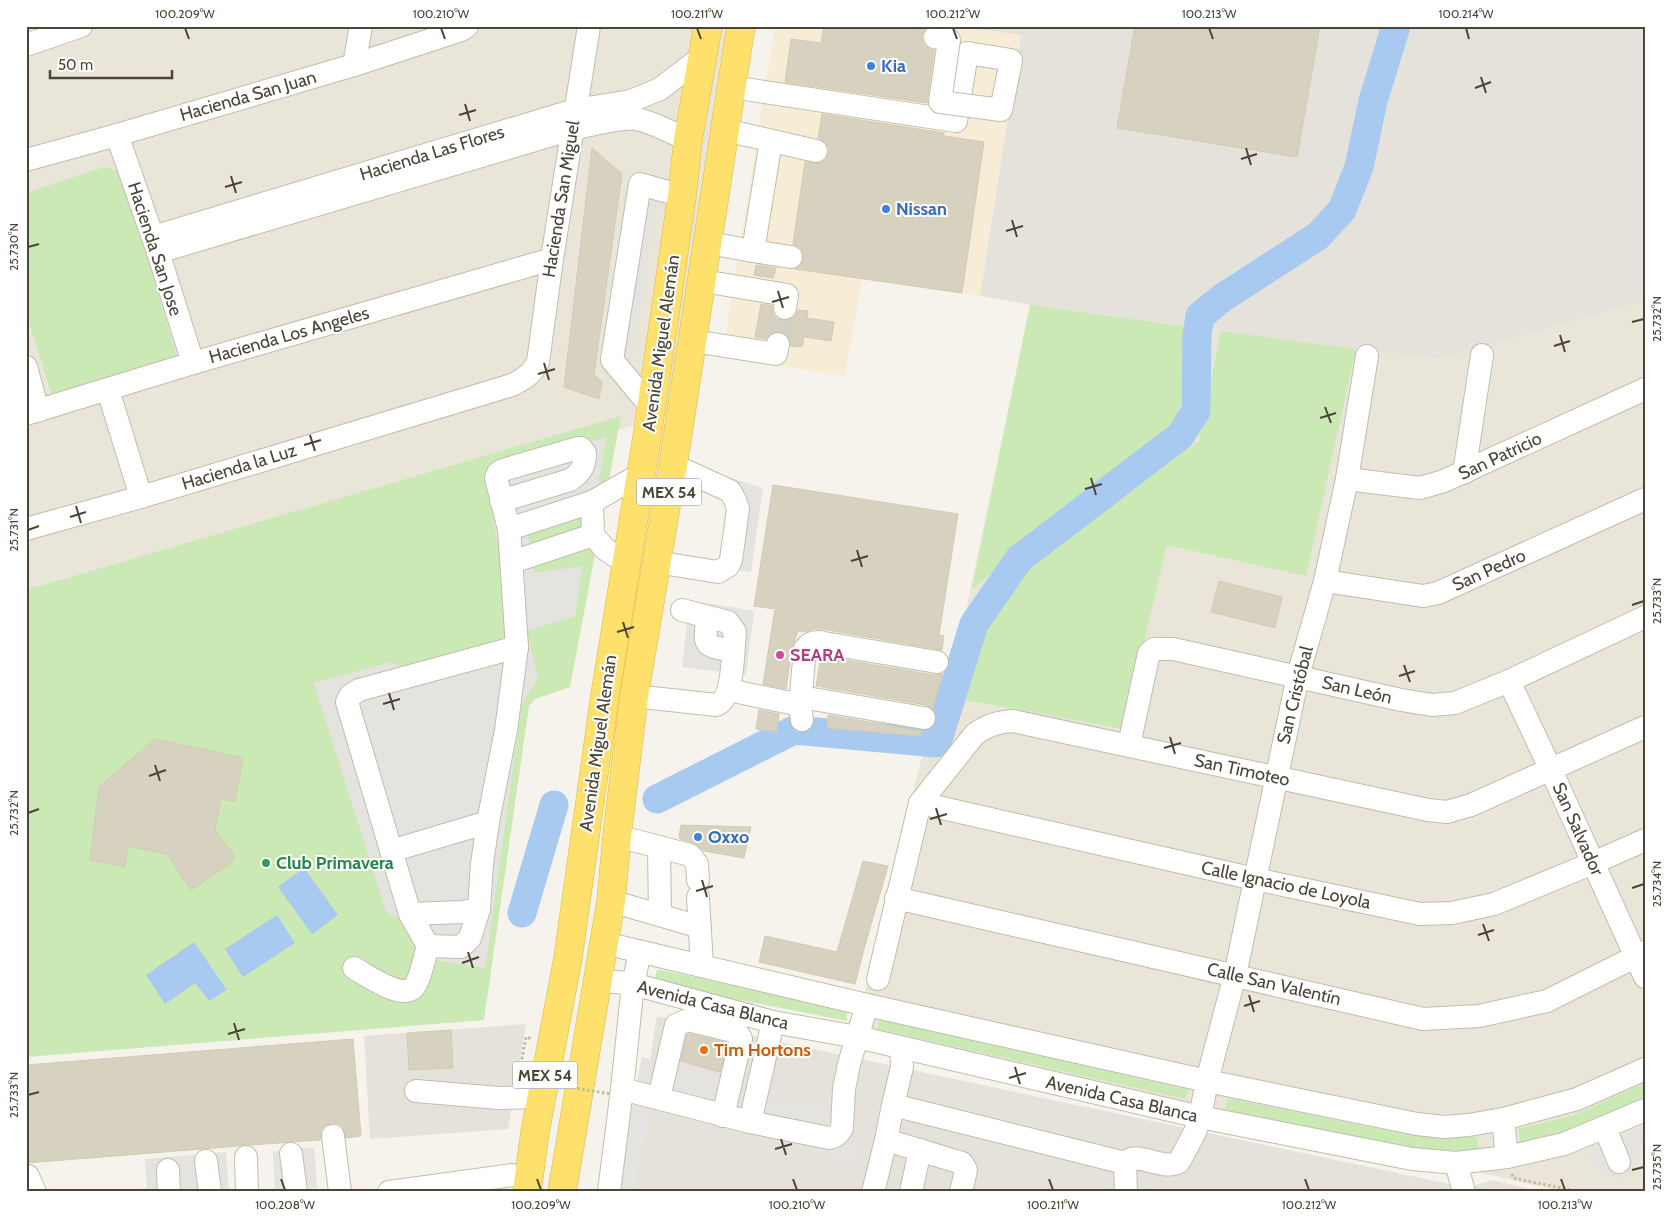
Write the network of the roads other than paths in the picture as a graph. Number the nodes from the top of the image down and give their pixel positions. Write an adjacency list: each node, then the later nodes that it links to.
1 (81, 26): 8 (street)
2 (361, 26): 10 (street)
3 (467, 26): 10 (street, Hacienda San Juan)
4 (589, 26): 12 (street, Hacienda San Miguel)
5 (708, 26): 9 (highway, Avenida Miguel Alemán / MEX 54)
6 (741, 26): 11 (highway, Avenida Miguel Alemán / MEX 54)
7 (936, 37): 11 (street, bridge)
8 (26, 45)
9 (703, 56): 12 (street, Hacienda Las Flores); 15 (highway, Avenida Miguel Alemán / MEX 54)
10 (354, 64): 14 (street, Hacienda San Juan)
11 (732, 88): 13 (highway, Avenida Miguel Alemán / MEX 54)
12 (574, 120): 15 (street, Hacienda Las Flores); 21 (street, Hacienda Las Flores); 24 (street, Hacienda San Miguel)
13 (725, 130): 16 (street); 20 (highway, Avenida Miguel Alemán / MEX 54)
14 (117, 135): 18 (street, Hacienda San Juan); 21 (street, Hacienda San Jose)
15 (688, 140): 19 (highway, Avenida Miguel Alemán / MEX 54)
16 (771, 141): 17 (street); 22 (street)
17 (816, 151)
18 (27, 157)
19 (682, 196): 36 (highway, Avenida Miguel Alemán / MEX 54); 36 (street)
20 (708, 243): 22 (street); 25 (highway, Avenida Miguel Alemán / MEX 54)
21 (155, 245): 31 (street, Hacienda San Jose)
22 (753, 251): 23 (street)
23 (791, 257)
24 (552, 259): 31 (street, Hacienda Los Angeles); 33 (street, Hacienda San Miguel)
25 (702, 282): 26 (street); 27 (highway, Avenida Miguel Alemán / MEX 54)
26 (785, 308)
27 (693, 341): 28 (street); 38 (highway, Avenida Miguel Alemán / MEX 54)
28 (778, 344)
29 (1482, 355): 39 (street)
30 (1367, 356): 41 (street, San Cristóbal)
31 (193, 363): 35 (street, Hacienda Los Angeles)
32 (26, 368): 37 (street)
33 (533, 371): 42 (street, Hacienda la Luz)
34 (1645, 389): 39 (street, San Patricio)
35 (108, 390): 37 (street, Hacienda Los Angeles); 42 (street)
36 (652, 408): 40 (highway, Avenida Miguel Alemán / MEX 54)
37 (32, 413)
38 (674, 465): 50 (highway, Avenida Miguel Alemán / MEX 54); 50 (street)
39 (1464, 473): 41 (street, San Patricio)
40 (641, 474): 45 (street); 51 (highway, Avenida Miguel Alemán / MEX 54)
41 (1347, 479): 52 (street, San Cristóbal)
42 (141, 497): 47 (street, Hacienda la Luz)
43 (1645, 500): 52 (street, San Pedro)
44 (501, 501): 46 (street)
45 (592, 502): 46 (street); 48 (street)
46 (510, 528): 49 (street)
47 (26, 529)
48 (593, 535): 49 (street); 51 (street)
49 (512, 562): 55 (street)
50 (656, 562): 60 (highway, Avenida Miguel Alemán / MEX 54)
51 (626, 563): 100 (highway, Avenida Miguel Alemán / MEX 54)
52 (1325, 581): 57 (street, San Cristóbal)
53 (682, 610): 59 (street)
54 (1645, 617): 58 (street, San León)
55 (517, 647): 68 (street); 72 (street)
56 (937, 662): 61 (street)
57 (1298, 676): 58 (street, San León); 64 (street, San León); 66 (street, San Cristóbal)
58 (1509, 681): 65 (street, San Salvador)
59 (729, 690): 60 (street); 61 (street)
60 (634, 696): 69 (highway, Avenida Miguel Alemán / MEX 54)
61 (801, 707): 62 (street)
62 (924, 718)
63 (1645, 727): 65 (street, San Timoteo)
64 (1130, 745): 66 (street, San Timoteo); 67 (street, San Timoteo)
65 (1551, 770): 66 (street, San Timoteo); 73 (street, San Salvador)
66 (1276, 777): 74 (street, San Cristóbal)
67 (920, 803): 74 (street, Calle Ignacio de Loyola); 75 (street, San Timoteo)
68 (488, 822): 72 (street); 77 (street)
69 (617, 836): 71 (street); 76 (highway, Avenida Miguel Alemán / MEX 54)
70 (1645, 840): 73 (street, Calle Ignacio de Loyola)
71 (659, 847): 79 (street); 80 (street)
72 (391, 851): 78 (street)
73 (1593, 863): 74 (street, Calle Ignacio de Loyola); 84 (street, San Salvador)
74 (1255, 879): 87 (street, San Cristóbal)
75 (896, 898): 87 (street, Calle San Valentín); 89 (street, San Timoteo)
76 (611, 901): 79 (street); 81 (highway, Avenida Miguel Alemán / MEX 54)
77 (479, 909): 78 (street); 82 (street)
78 (410, 914): 82 (street)
79 (660, 915): 80 (street)
80 (700, 927): 85 (street)
81 (604, 943): 83 (street, Avenida Casa Blanca); 90 (highway, Avenida Miguel Alemán / MEX 54)
82 (428, 946): 86 (street)
83 (640, 952): 85 (street, Avenida Casa Blanca); 91 (street)
84 (1640, 954): 87 (street, Calle San Valentín); 88 (street, San Salvador)
85 (702, 966): 92 (street, Avenida Casa Blanca)
86 (354, 968)
87 (1235, 976): 97 (street, San Cristóbal)
88 (1645, 977)
89 (878, 979)
90 (599, 980): 91 (street, Avenida Casa Blanca); 127 (highway, Avenida Miguel Alemán / MEX 54)
91 (633, 984): 93 (street, Avenida Casa Blanca); 99 (street)
92 (866, 1004): 94 (street); 97 (street, Avenida Casa Blanca)
93 (773, 1022): 94 (street, Avenida Casa Blanca); 107 (street)
94 (856, 1037): 95 (street, Avenida Casa Blanca); 107 (street)
95 (901, 1048): 102 (street); 105 (street, Avenida Casa Blanca)
96 (1645, 1069): 106 (street, Avenida Casa Blanca)
97 (1207, 1081): 105 (street, San Cristóbal); 106 (street, Avenida Casa Blanca)
98 (416, 1091): 100 (street)
99 (617, 1092): 101 (street); 128 (street)
100 (541, 1097): 120 (highway, Avenida Miguel Alemán / MEX 54)
101 (659, 1098): 104 (street); 104 (street)
102 (893, 1105): 110 (street); 117 (street, San Cristóbal)
103 (1645, 1110): 108 (street, Avenida Casa Blanca)
104 (723, 1116): 107 (street)
105 (1200, 1117): 117 (street, San Cristóbal); 118 (street, Avenida Casa Blanca)
106 (1503, 1118): 114 (street)
107 (750, 1122)
108 (1605, 1128): 114 (street, Avenida Casa Blanca); 116 (street)
109 (333, 1136): 125 (street)
110 (886, 1140): 111 (street); 129 (street)
111 (920, 1150): 130 (street); 131 (street)
112 (291, 1154): 124 (street)
113 (246, 1157): 123 (street)
114 (1507, 1157): 118 (street, Avenida Casa Blanca)
115 (206, 1161): 122 (street)
116 (1619, 1162)
117 (1124, 1163): 132 (street)
118 (1456, 1163): 133 (street)
119 (168, 1170): 121 (street)
120 (516, 1186): 126 (street)
121 (169, 1192)
122 (210, 1192)
123 (248, 1192)
124 (296, 1192)
125 (340, 1192)
126 (389, 1192)
127 (562, 1192)
128 (608, 1192)
129 (872, 1192)
130 (912, 1192)
131 (961, 1192)
132 (1126, 1192)
133 (1464, 1192)

